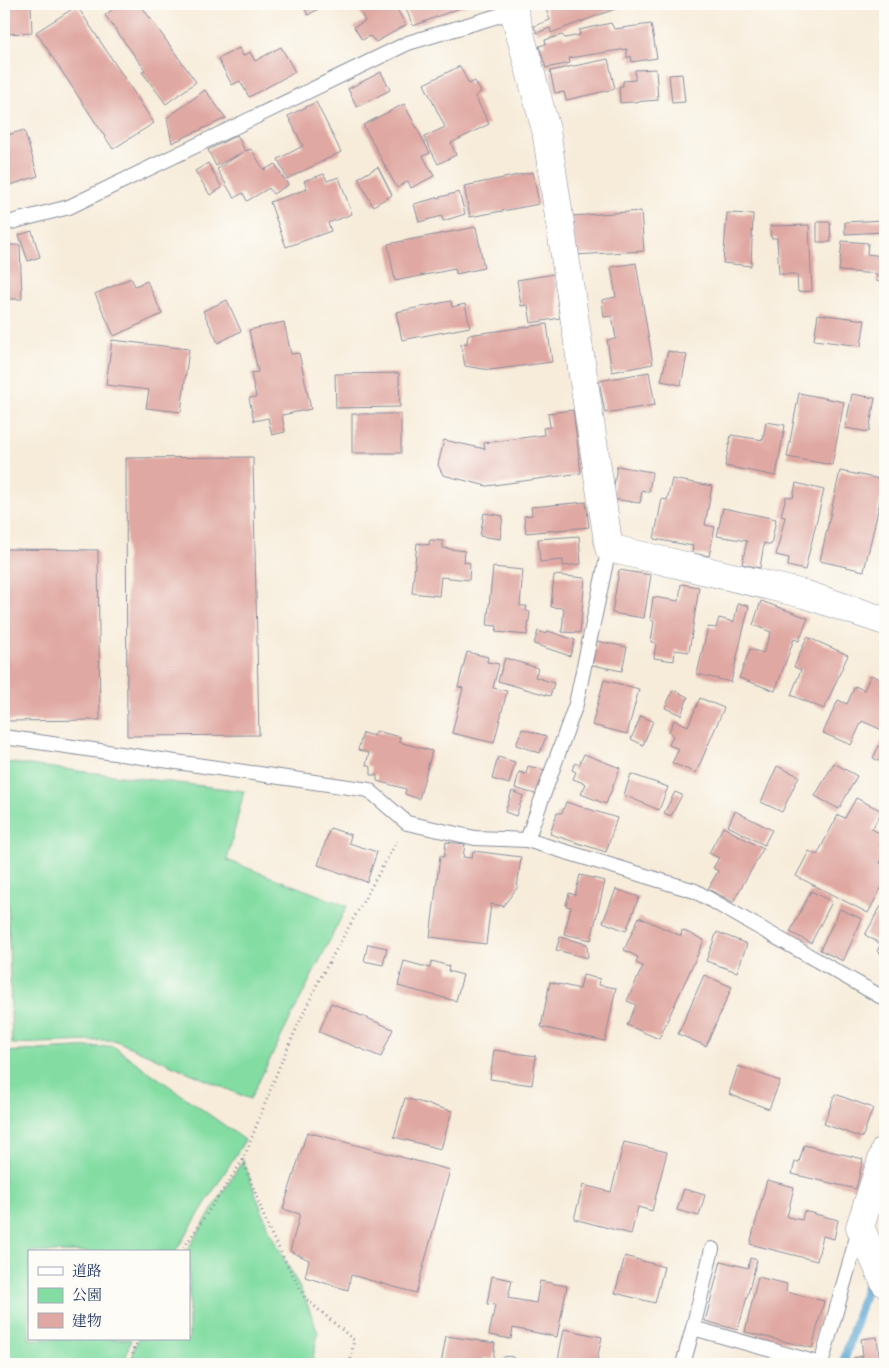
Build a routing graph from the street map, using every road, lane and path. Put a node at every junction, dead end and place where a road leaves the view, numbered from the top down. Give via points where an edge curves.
1 (513, 8) edge
2 (4, 224) edge
3 (609, 548) junction
4 (885, 621) edge
5 (4, 737) edge
6 (408, 823) junction
7 (527, 840) junction
8 (885, 999) edge
9 (885, 1150) edge
10 (244, 1160) junction
11 (860, 1227) junction
12 (182, 1250) edge
13 (712, 1250) dead end
14 (885, 1283) edge
15 (692, 1328) junction
16 (138, 1340) edge
17 (131, 1364) edge
18 (350, 1364) edge
19 (683, 1364) edge

1 - 2 lane via 408,43 69,207
1 - 3 street via 546,130
3 - 4 street via 804,594
3 - 7 lane via 576,704
5 - 6 lane via 370,790
6 - 7 lane via 475,838
6 - 10 path via 318,982 282,1060
7 - 8 lane via 695,891
9 - 11 street
10 - 12 path
10 - 18 path via 269,1230 305,1298 354,1340
11 - 14 street
11 - 15 lane via 820,1364
13 - 15 lane
15 - 19 lane
16 - 17 path

